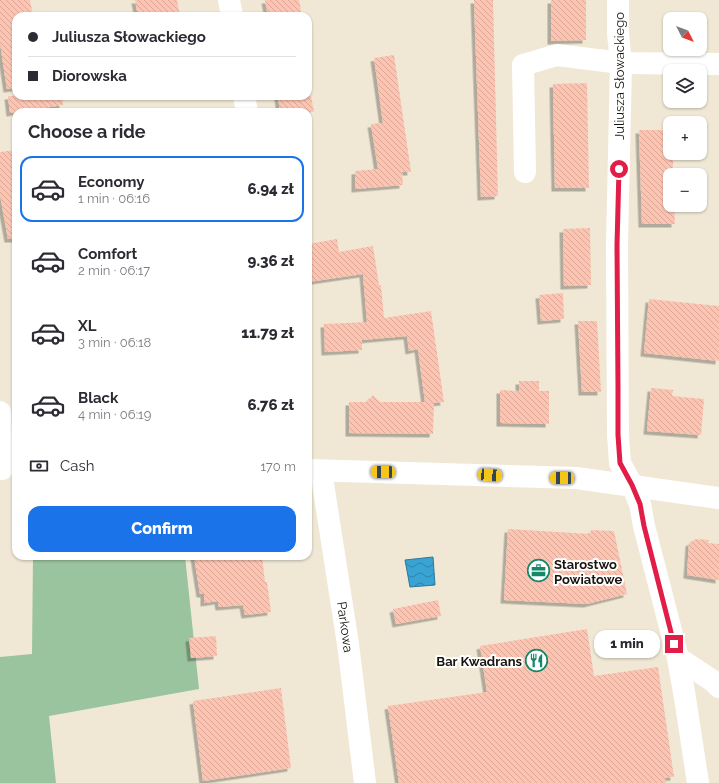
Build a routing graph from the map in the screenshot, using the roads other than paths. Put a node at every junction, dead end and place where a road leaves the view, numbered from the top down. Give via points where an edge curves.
1 (229, 0) edge
2 (618, 0) edge
3 (231, 12) edge
4 (620, 63) junction
5 (719, 64) edge
6 (525, 172) dead end
7 (0, 412) edge
8 (6, 469) edge
9 (314, 470) edge
10 (632, 485) junction
11 (719, 498) edge
12 (678, 658) junction
13 (716, 684) edge
14 (685, 698) junction
15 (365, 783) edge
16 (698, 783) edge

1 - 3 street
2 - 4 street, Juliusza Słowackiego
4 - 5 street
4 - 6 street via 557,54 523,65
4 - 10 street, Juliusza Słowackiego via 617,245 618,435 620,463
7 - 8 street
9 - 10 street via 576,478
9 - 15 street, Parkowa via 348,644
10 - 11 street
10 - 12 street, Juliusza Słowackiego via 640,504
12 - 13 street
12 - 14 street, Juliusza Słowackiego
13 - 14 street via 701,683
14 - 16 street, Juliusza Słowackiego

